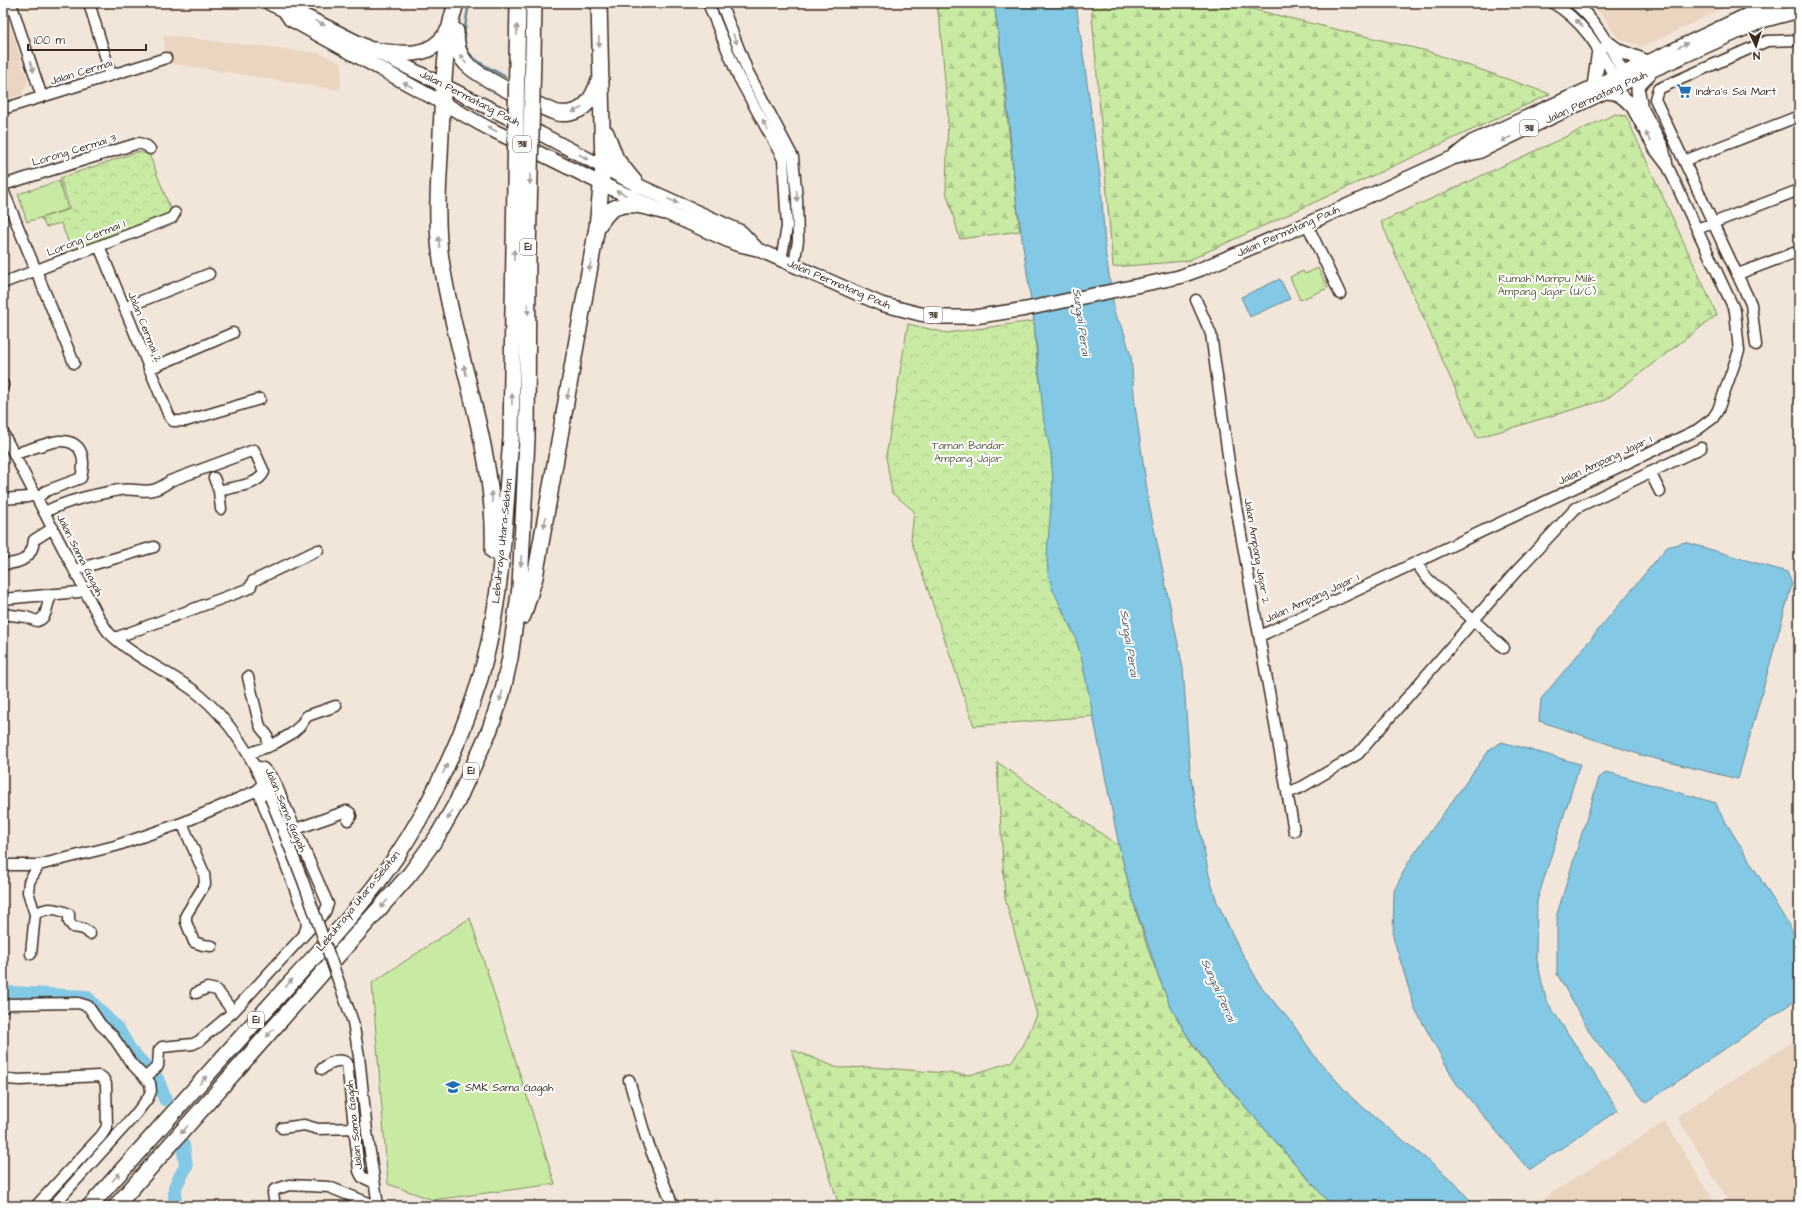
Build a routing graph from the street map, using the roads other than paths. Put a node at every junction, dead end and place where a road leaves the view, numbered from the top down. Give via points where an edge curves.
1 (11, 3) edge
2 (89, 3) edge
3 (269, 3) edge
4 (518, 3) edge
5 (534, 3) edge
6 (599, 3) edge
7 (708, 3) edge
8 (721, 3) edge
9 (1553, 3) edge
10 (1574, 3) edge
11 (1779, 3) edge
12 (455, 5) edge
13 (284, 10) junction
14 (1799, 11) edge
15 (450, 26) junction
16 (1799, 40) edge
17 (1603, 46) junction
18 (374, 50) junction
19 (166, 58) dead end
20 (1650, 66) junction
21 (748, 72) junction
22 (111, 75) junction
23 (738, 76) junction
24 (1621, 79) junction
25 (599, 81) junction
26 (443, 85) junction
27 (1600, 89) junction
28 (42, 97) junction
29 (442, 104) junction
30 (1635, 104) junction
31 (3, 109) edge
32 (1799, 116) edge
33 (601, 119) junction
34 (150, 149) dead end
35 (1684, 161) junction
36 (603, 167) junction
37 (602, 184) junction
38 (3, 185) edge
39 (638, 185) junction
40 (3, 190) edge
41 (1799, 190) edge
42 (666, 212) junction
43 (175, 213) dead end
44 (1713, 223) junction
45 (1307, 224) junction
46 (597, 227) junction
47 (1697, 229) junction
48 (99, 246) junction
49 (757, 249) junction
50 (1799, 251) edge
51 (780, 260) junction
52 (794, 265) junction
53 (36, 270) junction
54 (210, 274) dead end
55 (1738, 274) junction
56 (3, 283) edge
57 (1340, 294) dead end
58 (1196, 300) dead end
59 (124, 308) junction
60 (233, 333) dead end
61 (1756, 345) dead end
62 (74, 363) dead end
63 (149, 369) junction
64 (260, 399) dead end
65 (3, 433) edge
66 (1701, 448) dead end
67 (14, 454) junction
68 (1650, 472) junction
69 (214, 478) dead end
70 (219, 491) junction
71 (1660, 492) dead end
72 (36, 496) junction
73 (3, 499) edge
74 (221, 509) dead end
75 (44, 512) junction
76 (53, 528) junction
77 (154, 547) dead end
78 (318, 550) dead end
79 (1416, 563) junction
80 (3, 564) edge
81 (74, 570) junction
82 (84, 589) junction
83 (54, 594) junction
84 (3, 599) edge
85 (3, 614) edge
86 (1474, 620) junction
87 (1260, 636) junction
88 (115, 638) junction
89 (487, 648) junction
90 (1504, 648) dead end
91 (510, 658) junction
92 (248, 677) dead end
93 (336, 706) dead end
94 (268, 746) junction
95 (248, 754) junction
96 (255, 766) junction
97 (260, 786) junction
98 (1288, 793) junction
99 (348, 820) dead end
100 (182, 823) junction
101 (296, 829) junction
102 (1294, 831) dead end
103 (3, 865) edge
104 (39, 865) junction
105 (35, 914) junction
106 (90, 934) dead end
107 (304, 934) junction
108 (212, 946) dead end
109 (31, 954) dead end
110 (196, 993) dead end
111 (3, 1006) edge
112 (234, 1012) junction
113 (322, 1069) dead end
114 (3, 1076) edge
115 (146, 1076) junction
116 (629, 1080) dead end
117 (282, 1128) dead end
118 (354, 1128) junction
119 (373, 1182) junction
120 (36, 1206) edge
121 (53, 1206) edge
122 (90, 1206) edge
123 (116, 1206) edge
124 (275, 1206) edge
125 (377, 1206) edge
126 (673, 1206) edge

1 -> 28 street
2 - 22 street
3 - 13 main road, Jalan Permatang Pauh / 3111
89 -> 4 highway, Lebuhraya Utara–Selatan / E1, bridge via 500,584 511,438
5 -> 91 highway, Lebuhraya Utara–Selatan / E1, bridge via 528,252 528,438 520,588
6 -> 25 highway
7 - 23 street
8 -> 21 street
17 -> 9 street
10 - 17 street via 1597,28
20 -> 11 main road via 1749,14
12 - 15 highway
25 -> 12 highway via 594,95 584,107 572,113 559,113 474,72 464,62 457,46
13 -> 18 main road, Jalan Permatang Pauh / 3111 via 293,10
29 -> 13 main road, Jalan Permatang Pauh / 3111 via 290,19
14 - 20 main road, Jalan Permatang Pauh / 3111 via 1762,21
15 - 18 highway via 441,41 425,51 403,53
15 - 26 highway
16 - 35 street via 1767,41 1658,89 1655,99
17 - 20 main road
17 - 24 street, Jalan Ampang Jajar 1
17 - 27 main road
18 - 26 main road, Jalan Permatang Pauh / 3111
19 - 22 street, Jalan Cermai
20 - 24 main road, Jalan Permatang Pauh / 3111
20 - 30 main road via 1639,83
21 - 23 street
21 -> 52 street via 793,157 798,241
22 - 28 street, Jalan Cermai
51 -> 23 street via 787,227 783,159
24 - 27 main road, Jalan Permatang Pauh / 3111
24 - 30 street, Jalan Ampang Jajar 1
25 - 33 highway
26 - 29 highway
26 -> 36 main road, Jalan Permatang Pauh / 3111
27 - 30 main road via 1621,94
27 - 45 main road, Jalan Permatang Pauh / 3111 via 1478,152 1452,158
28 - 31 street, Jalan Cermai
37 -> 29 main road, Jalan Permatang Pauh / 3111
89 -> 29 highway via 493,541 491,486 441,260 437,214
30 - 47 street, Jalan Ampang Jajar 1 via 1655,150 1668,167
32 - 35 street
33 - 36 highway
33 - 39 highway via 616,159
34 - 38 street, Lorong Cermai 3 via 139,143
35 - 44 street
36 - 37 highway
36 - 39 main road, Jalan Permatang Pauh / 3111
42 -> 37 main road, Jalan Permatang Pauh / 3111
37 - 46 highway
39 -> 49 main road, Jalan Permatang Pauh / 3111 via 741,232
40 - 53 street
41 - 44 street
42 - 46 highway via 635,204 621,206 611,210
42 - 49 main road, Jalan Permatang Pauh / 3111 via 736,244
43 - 48 street, Lorong Cermai 1 via 172,218
44 - 47 street
44 - 55 street
45 - 52 main road, Jalan Permatang Pauh / 3111 via 1187,275 1026,309 974,317 920,314 881,304
45 - 57 street
46 -> 91 highway via 536,577
47 - 79 street, Jalan Ampang Jajar 1 via 1735,311 1739,352 1713,418 1697,430
48 - 53 street, Lorong Cermai 1
48 - 59 street, Jalan Cermai 2
49 - 51 main road, Jalan Permatang Pauh / 3111
50 - 55 street
51 - 52 main road, Jalan Permatang Pauh / 3111
53 - 56 street, Lorong Cermai 1
53 - 62 street
54 - 59 street
55 - 61 street via 1751,304
58 - 87 street, Jalan Ampang Jajar 2 via 1211,334 1232,484
59 - 63 street, Jalan Cermai 2
60 - 63 street
63 - 64 street, Jalan Cermai 2 via 172,421 186,420
65 - 67 street, Jalan Sama Gagah
66 - 68 street
67 - 72 street, Jalan Sama Gagah
67 - 72 street via 58,441 79,448 82,453 84,459 81,478
68 - 71 street
68 - 86 street via 1576,508
69 - 70 street
70 - 74 street
70 - 75 street via 256,481 262,476 264,472 254,450 170,481 151,492 114,492 63,503
72 - 73 street
72 - 75 street, Jalan Sama Gagah
75 - 76 street, Jalan Sama Gagah
76 - 80 street via 34,540 33,548 23,560 15,564
76 - 81 street, Jalan Sama Gagah
77 - 81 street
78 - 88 street via 253,581 250,588
79 - 86 street via 1427,578
79 - 87 street, Jalan Ampang Jajar 1
81 - 82 street, Jalan Sama Gagah
82 - 83 street via 79,592
82 - 88 street, Jalan Sama Gagah via 104,625
83 - 84 street
83 - 85 street via 49,599 45,616 41,620
86 - 90 street
86 - 98 street via 1358,754
87 - 98 street, Jalan Ampang Jajar 2
88 - 95 street, Jalan Sama Gagah via 135,654 180,681 212,706
122 -> 89 highway, Lebuhraya Utara–Selatan / E1 via 345,921 395,858 414,828 456,746 475,697
91 -> 123 highway, Lebuhraya Utara–Selatan / E1 via 502,694 490,729 457,802 437,837 405,880
92 - 94 street
93 - 94 street via 306,716 291,734
94 - 95 street
95 - 96 street, Jalan Sama Gagah
96 - 97 street, Jalan Sama Gagah
96 - 101 street via 263,768 274,780
97 - 100 street
97 - 107 street via 306,919
97 - 119 street, Jalan Sama Gagah, bridge via 270,797 353,1022
98 - 102 street, Jalan Ampang Jajar 2
99 - 101 street via 351,816 347,811
100 - 104 street via 115,846
100 - 108 street via 204,873 205,884 186,915 186,922 194,942
101 - 107 street via 328,904 325,912
103 - 104 street
104 - 105 street via 29,882 28,892
105 - 106 street via 44,909 60,909 69,914 69,922 73,927 83,928
105 - 109 street
107 - 112 street
110 - 112 street via 207,988 217,990
111 - 115 street via 78,1003 88,1006 101,1025 112,1034 130,1063
112 - 115 street via 193,1044 162,1047 159,1050 158,1066
113 - 118 street via 329,1062 347,1063
114 - 120 street via 20,1080 99,1076 104,1078 106,1084 107,1127
115 - 121 street via 151,1091 136,1115
116 - 126 street via 646,1138
117 - 118 street via 304,1125 318,1129
118 - 119 street via 359,1171 362,1178
119 - 125 street, Jalan Sama Gagah
124 - 125 street via 274,1190 290,1185 329,1187

